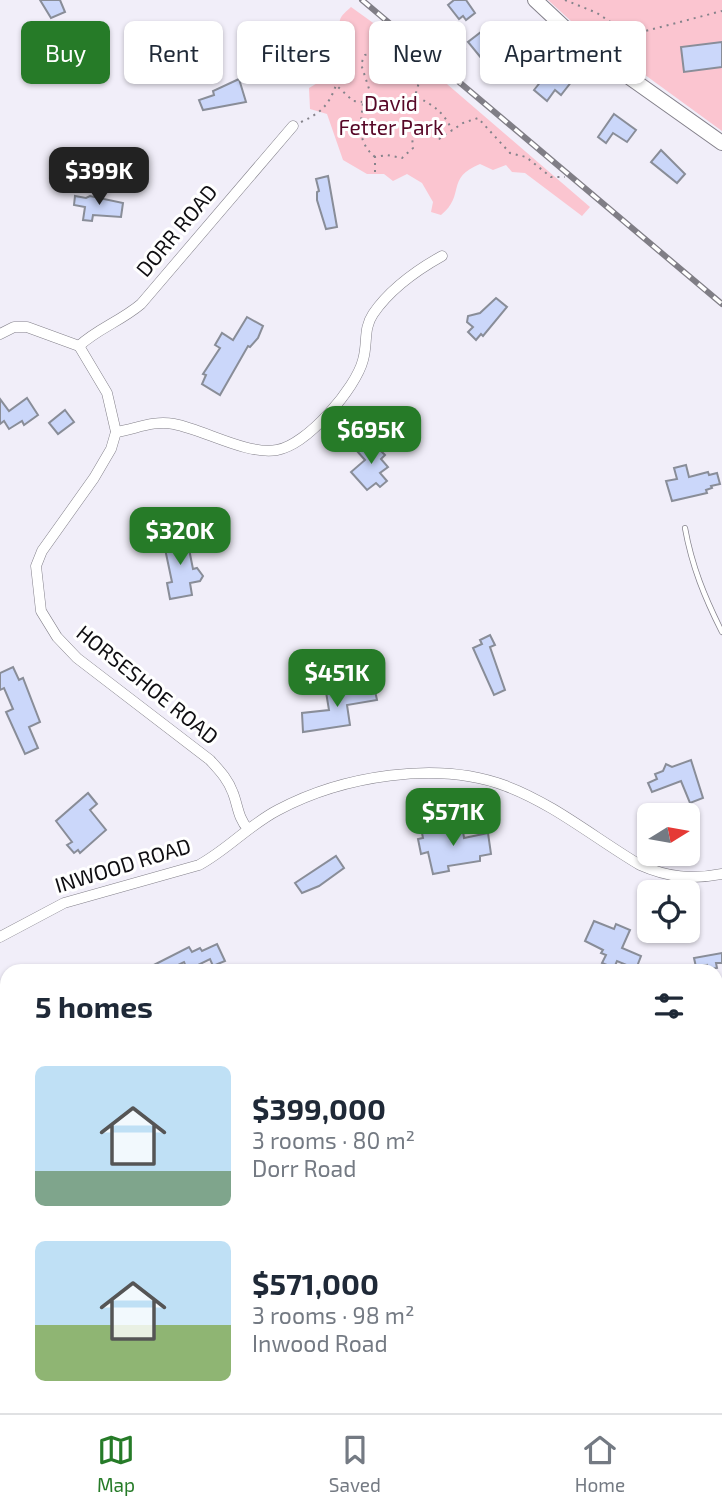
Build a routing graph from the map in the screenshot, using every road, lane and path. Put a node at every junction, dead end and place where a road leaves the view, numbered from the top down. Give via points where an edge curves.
1 (535, 0) edge
2 (565, 0) edge
3 (722, 11) edge
4 (363, 102) junction
5 (293, 125) joint
6 (452, 130) junction
7 (722, 143) edge
8 (375, 157) junction
9 (375, 172) dead end
10 (565, 177) dead end
11 (442, 256) dead end
12 (0, 334) edge
13 (79, 346) junction
14 (116, 432) junction
15 (685, 528) dead end
16 (722, 632) edge
17 (248, 829) junction
18 (722, 874) edge
19 (0, 937) edge

1 - 7 main road via 581,43
2 - 3 path via 597,13 630,35
4 - 5 path via 353,101 336,85 327,106
4 - 6 path via 371,95 361,64 365,55 383,46 394,51 420,79 415,96 438,108
4 - 8 path via 359,133
5 - 13 street, DORR ROAD via 141,304
6 - 8 path via 439,139 426,133 412,136 414,148 402,158
6 - 10 path via 478,118 510,153 526,158 551,177
8 - 9 path
11 - 14 street via 397,288 372,315 366,328 364,359 353,384 289,446 277,450 251,447 174,424 154,423
12 - 13 street via 27,327
13 - 14 street via 107,393
14 - 17 street, HORSESHOE ROAD via 94,478 42,551 36,566 41,611 77,658 217,767
15 - 16 lane via 702,593
17 - 18 street, INWOOD ROAD via 299,800 337,787 376,778 440,774 517,790 657,873 697,878
17 - 19 street, INWOOD ROAD via 199,864 64,903

